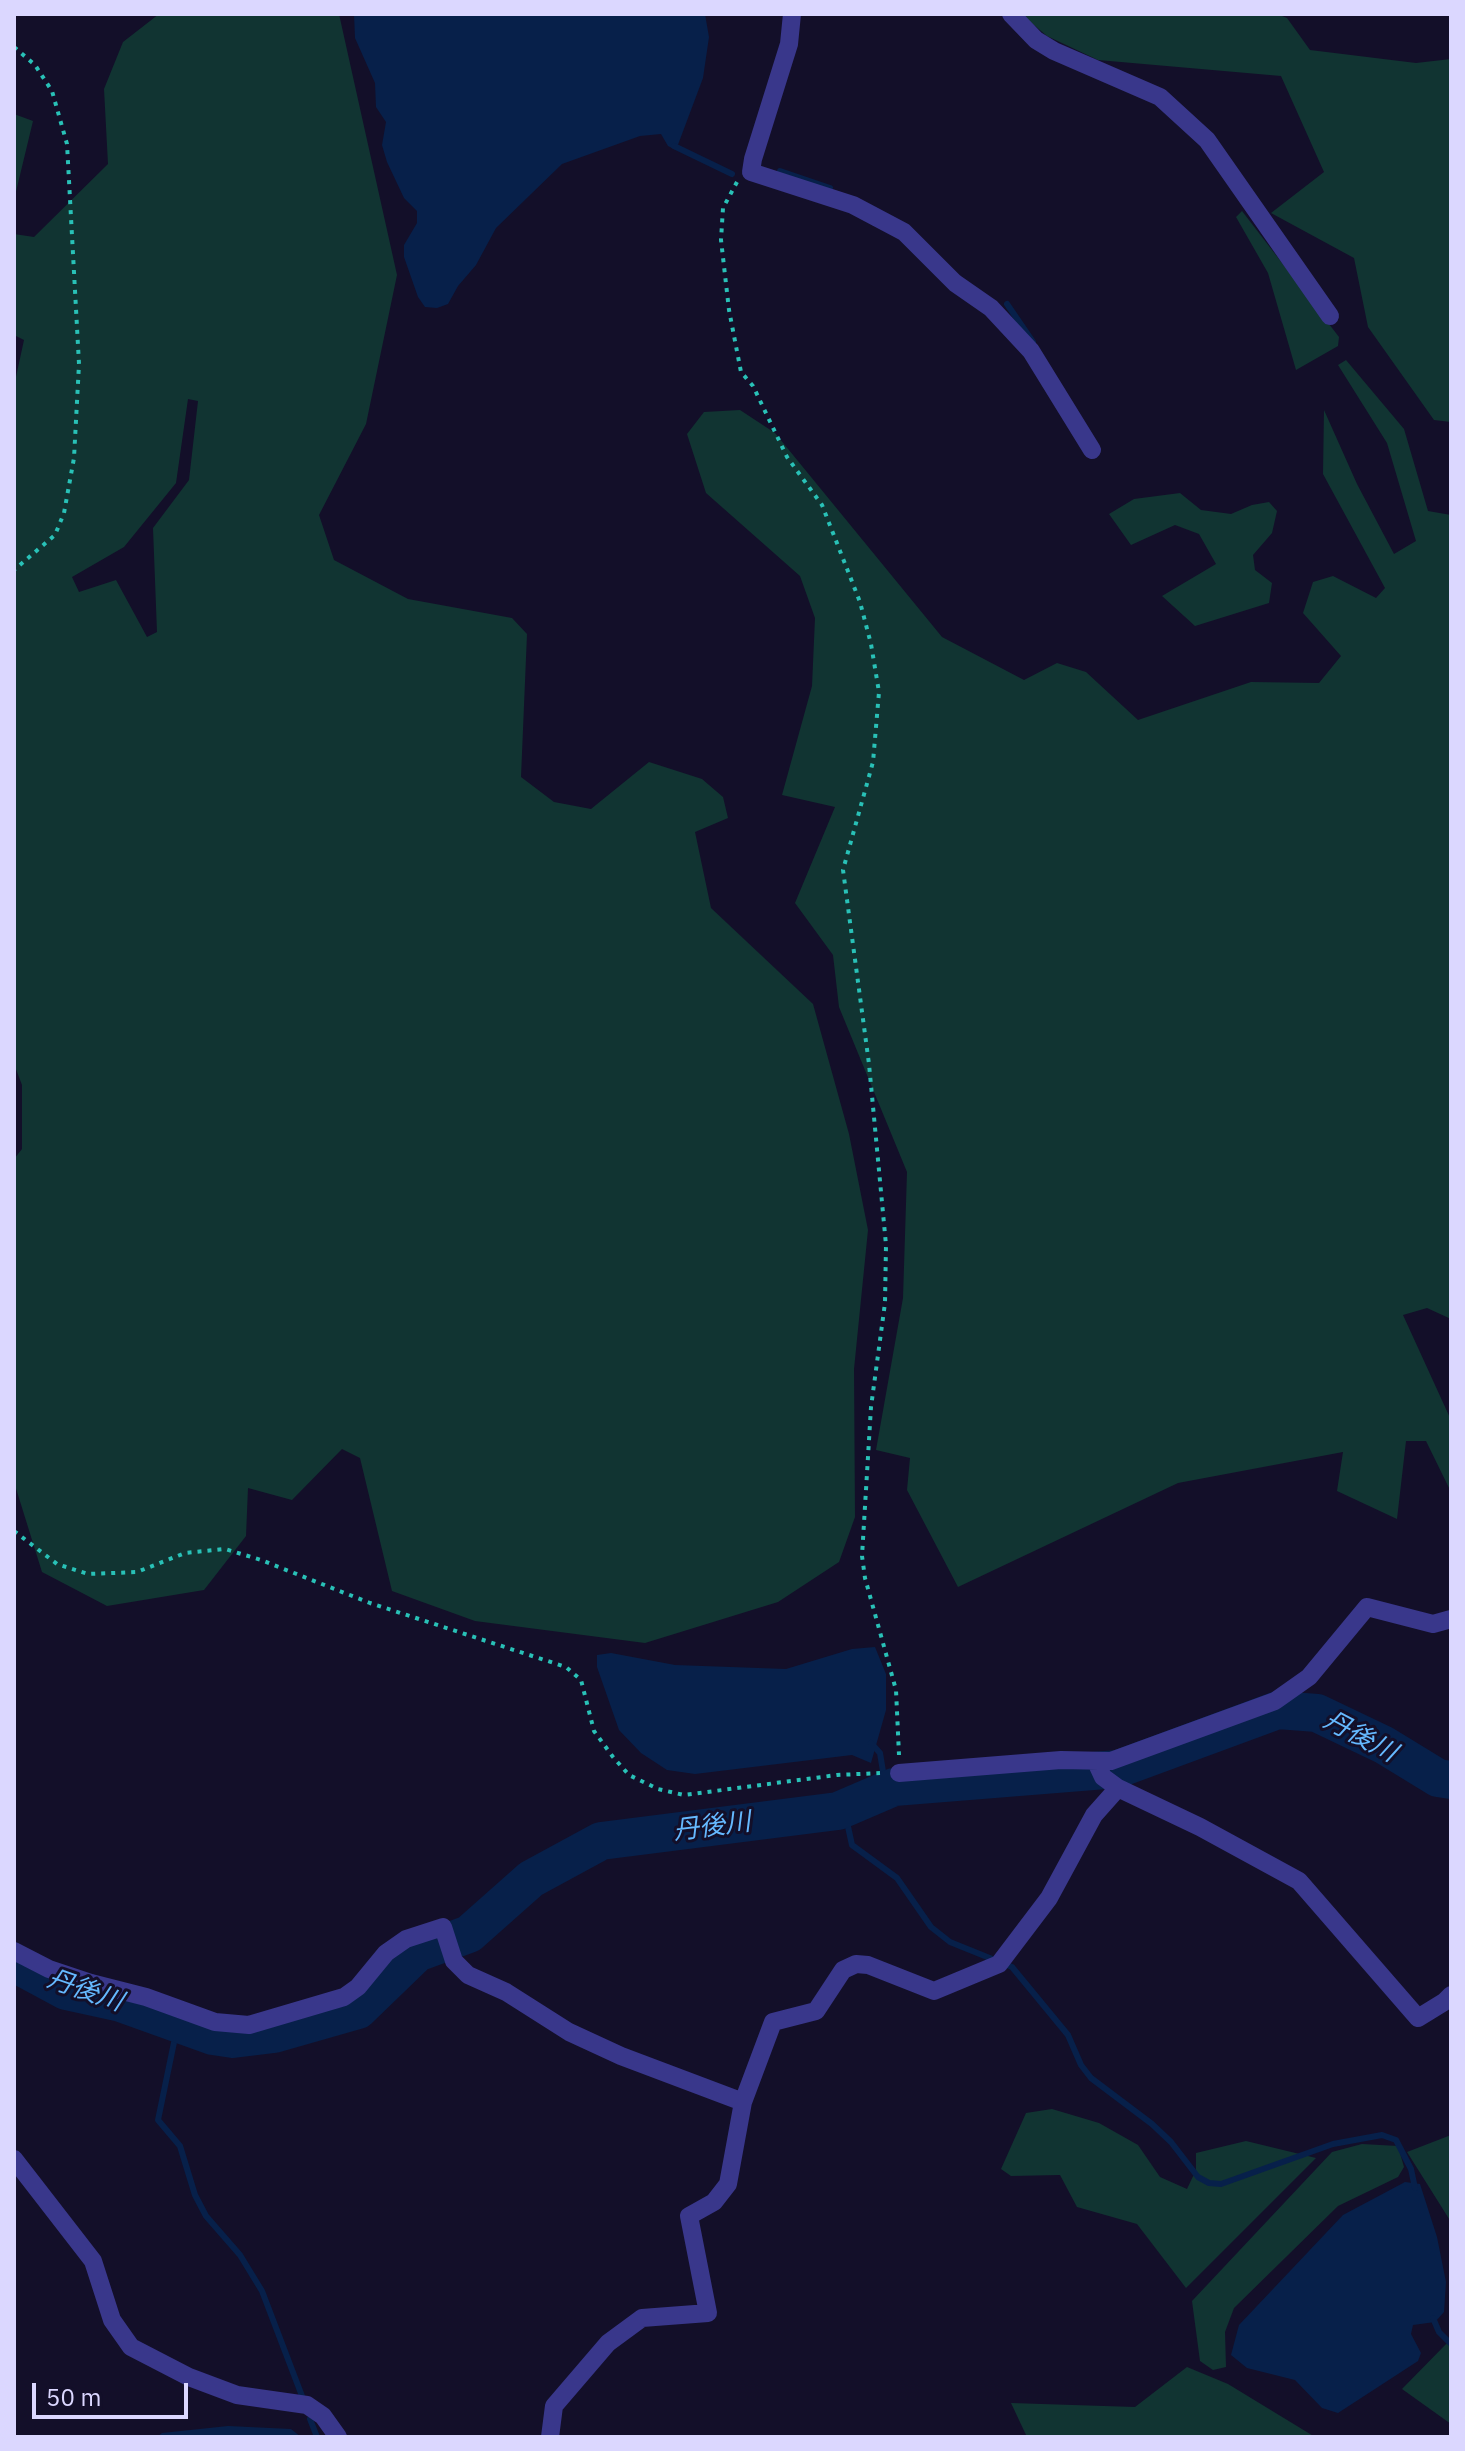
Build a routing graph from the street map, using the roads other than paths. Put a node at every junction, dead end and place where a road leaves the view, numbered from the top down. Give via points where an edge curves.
1 (792, 14) edge
2 (1011, 14) edge
3 (1330, 316) dead end
4 (1092, 450) dead end
5 (1451, 1619) edge
6 (899, 1773) road end
7 (1104, 1774) junction
8 (14, 1951) edge
9 (1451, 1995) edge
10 (743, 2102) junction
11 (14, 2159) edge
12 (338, 2437) edge
13 (550, 2437) edge

1 - 4 street via 789,44 751,172 853,205 904,232 955,283 991,308 1031,351
2 - 3 street via 1054,51 1160,97 1207,140
5 - 7 street via 1433,1624 1367,1607 1309,1677 1275,1701 1111,1761
6 - 7 street via 1061,1760
7 - 9 street via 1299,1881 1418,2018
7 - 10 street via 1094,1815 1049,1898 1002,1961 934,1991 868,1965 843,1970 816,2011 773,2022
8 - 10 street via 91,1983 215,2022 249,2025 344,1997 386,1953 406,1939 443,1927 454,1961 468,1975 569,2032
10 - 13 street via 728,2184 714,2202 689,2216 708,2313 642,2318 608,2343 554,2406
11 - 12 street via 93,2261 112,2320 131,2347 237,2395 307,2405

